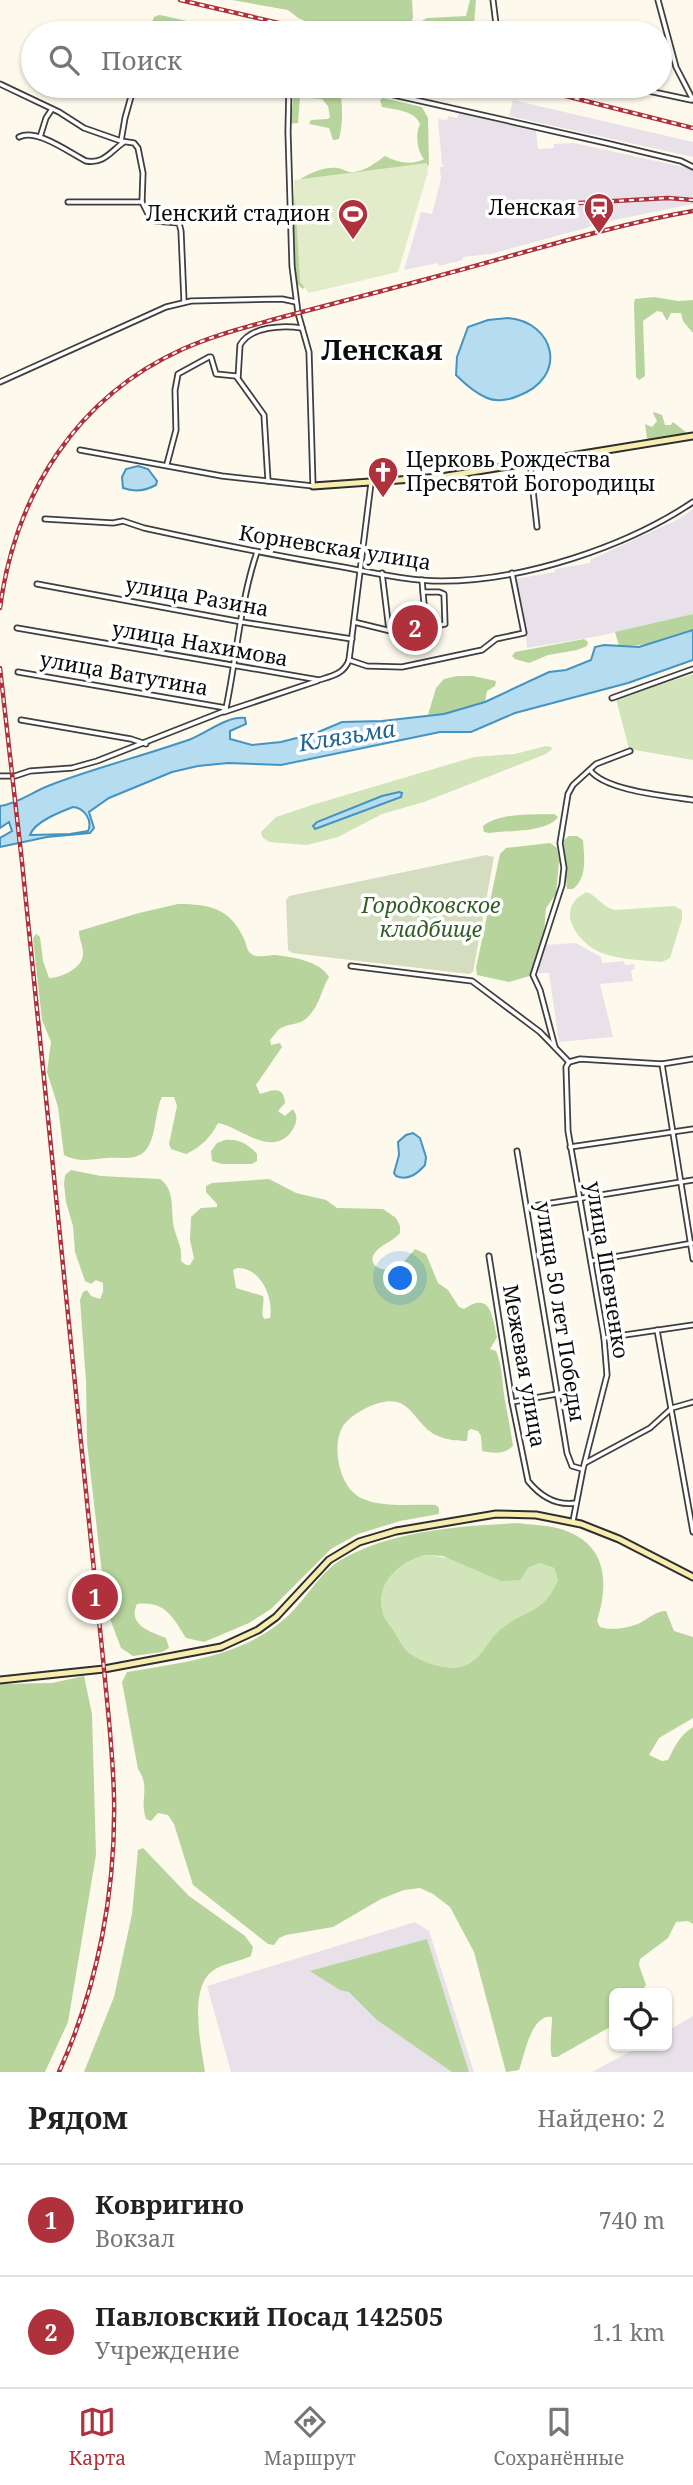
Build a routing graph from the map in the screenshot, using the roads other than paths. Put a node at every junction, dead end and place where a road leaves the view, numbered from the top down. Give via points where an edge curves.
1 (492, 0) edge
2 (658, 0) edge
3 (496, 21) edge
4 (664, 21) edge
5 (672, 52) edge
6 (0, 84) edge
7 (21, 94) edge
8 (672, 96) edge
9 (29, 98) edge
10 (131, 98) edge
11 (289, 98) edge
12 (407, 98) edge
13 (693, 100) edge
14 (52, 109) junction
15 (19, 137) dead end
16 (40, 137) junction
17 (123, 142) junction
18 (693, 167) edge
19 (68, 202) dead end
20 (142, 202) junction
21 (184, 301) junction
22 (296, 302) junction
23 (302, 328) junction
24 (239, 378) junction
25 (0, 382) edge
26 (693, 436) edge
27 (80, 450) dead end
28 (530, 463) junction
29 (167, 464) junction
30 (268, 481) junction
31 (371, 483) junction
32 (313, 486) junction
33 (693, 502) edge
34 (45, 519) dead end
35 (537, 527) dead end
36 (257, 552) junction
37 (360, 570) junction
38 (382, 573) junction
39 (512, 573) junction
40 (422, 579) junction
41 (439, 581) junction
42 (37, 584) dead end
43 (423, 592) junction
44 (439, 592) junction
45 (242, 622) junction
46 (354, 622) junction
47 (17, 628) dead end
48 (426, 628) junction
49 (388, 630) junction
50 (352, 639) junction
51 (349, 660) junction
52 (234, 666) junction
53 (693, 669) edge
54 (18, 672) dead end
55 (319, 680) junction
56 (612, 698) dead end
57 (224, 710) junction
58 (21, 720) dead end
59 (146, 744) junction
60 (630, 751) dead end
61 (590, 770) junction
62 (0, 776) edge
63 (693, 800) edge
64 (351, 966) dead end
65 (555, 1047) junction
66 (693, 1059) edge
67 (569, 1062) junction
68 (662, 1064) junction
69 (693, 1129) edge
70 (672, 1132) junction
71 (570, 1147) junction
72 (517, 1152) dead end
73 (693, 1180) edge
74 (680, 1183) junction
75 (580, 1199) junction
76 (527, 1207) junction
77 (692, 1244) edge
78 (489, 1256) dead end
79 (693, 1259) edge
80 (591, 1261) junction
81 (693, 1325) edge
82 (657, 1330) junction
83 (604, 1338) junction
84 (557, 1395) junction
85 (512, 1402) junction
86 (693, 1402) edge
87 (672, 1408) junction
88 (584, 1463) junction
89 (583, 1469) junction
90 (576, 1503) junction
91 (573, 1522) junction
92 (693, 1532) edge
93 (693, 1577) edge
94 (0, 1680) edge

1 - 3 street
2 - 4 street
5 - 13 street
6 - 7 street
8 - 13 street
9 - 14 street
10 - 17 street
11 - 22 street
12 - 18 street
14 - 16 street
14 - 17 street via 84,128
15 - 16 street
16 - 17 street via 94,162
17 - 20 street via 138,148
19 - 20 street
20 - 21 street via 155,222 179,223
21 - 22 street
21 - 25 street
22 - 23 street
23 - 24 street via 285,326 248,335 240,345
23 - 32 street via 309,352
24 - 29 street via 216,374 211,357 177,374 176,430
24 - 30 street via 264,415
26 - 28 street
27 - 29 street
28 - 31 street
28 - 35 street
29 - 30 street
30 - 32 street
31 - 32 street
31 - 37 street
33 - 39 street, Корневская улица via 597,551
34 - 36 street, Корневская улица via 129,522
36 - 37 street, Корневская улица
36 - 45 street
37 - 38 street, Корневская улица
37 - 46 street
38 - 40 street, Корневская улица
38 - 49 street
39 - 41 street, Корневская улица
39 - 51 street via 524,633 496,639 482,650 402,667 367,667
40 - 41 street, Корневская улица
40 - 43 street
41 - 44 street
42 - 45 street, улица Разина
43 - 44 street
43 - 48 street
44 - 48 street via 444,594 444,624
45 - 50 street, улица Разина
45 - 52 street
46 - 49 street
46 - 50 street
47 - 52 street, улица Нахимова
48 - 49 street via 425,634 418,636
50 - 51 street
51 - 55 street via 345,669
52 - 55 street, улица Нахимова
52 - 57 street
53 - 56 street
54 - 57 street, улица Ватутина
55 - 57 street
57 - 59 street
58 - 59 street
59 - 62 street via 72,768
60 - 61 street
61 - 63 street via 617,786
61 - 65 street via 573,785 565,804 560,843 562,885 533,975
64 - 65 street via 472,981
65 - 67 street
66 - 68 street
67 - 68 street
67 - 71 street, улица Шевченко
68 - 70 street
69 - 70 street
70 - 71 street
70 - 74 street
71 - 75 street, улица Шевченко
72 - 76 street, улица 50 лет Победы
73 - 74 street
74 - 75 street
74 - 77 street
75 - 76 street
75 - 80 street, улица Шевченко
76 - 84 street, улица 50 лет Победы
77 - 79 street
77 - 80 street
78 - 85 street, Межевая улица
80 - 83 street, улица Шевченко
81 - 82 street
82 - 83 street
82 - 87 street
83 - 88 street, улица Шевченко via 607,1374
84 - 85 street
84 - 89 street, улица 50 лет Победы via 568,1459 572,1466
85 - 90 street, Межевая улица via 528,1481 558,1504
86 - 87 street
87 - 88 street via 650,1428
87 - 92 street
88 - 89 street, улица Шевченко
89 - 90 street, улица Шевченко
90 - 91 street, улица Шевченко
91 - 93 street via 619,1539
91 - 94 street via 496,1514 376,1536 329,1560 276,1617 221,1647 104,1669

